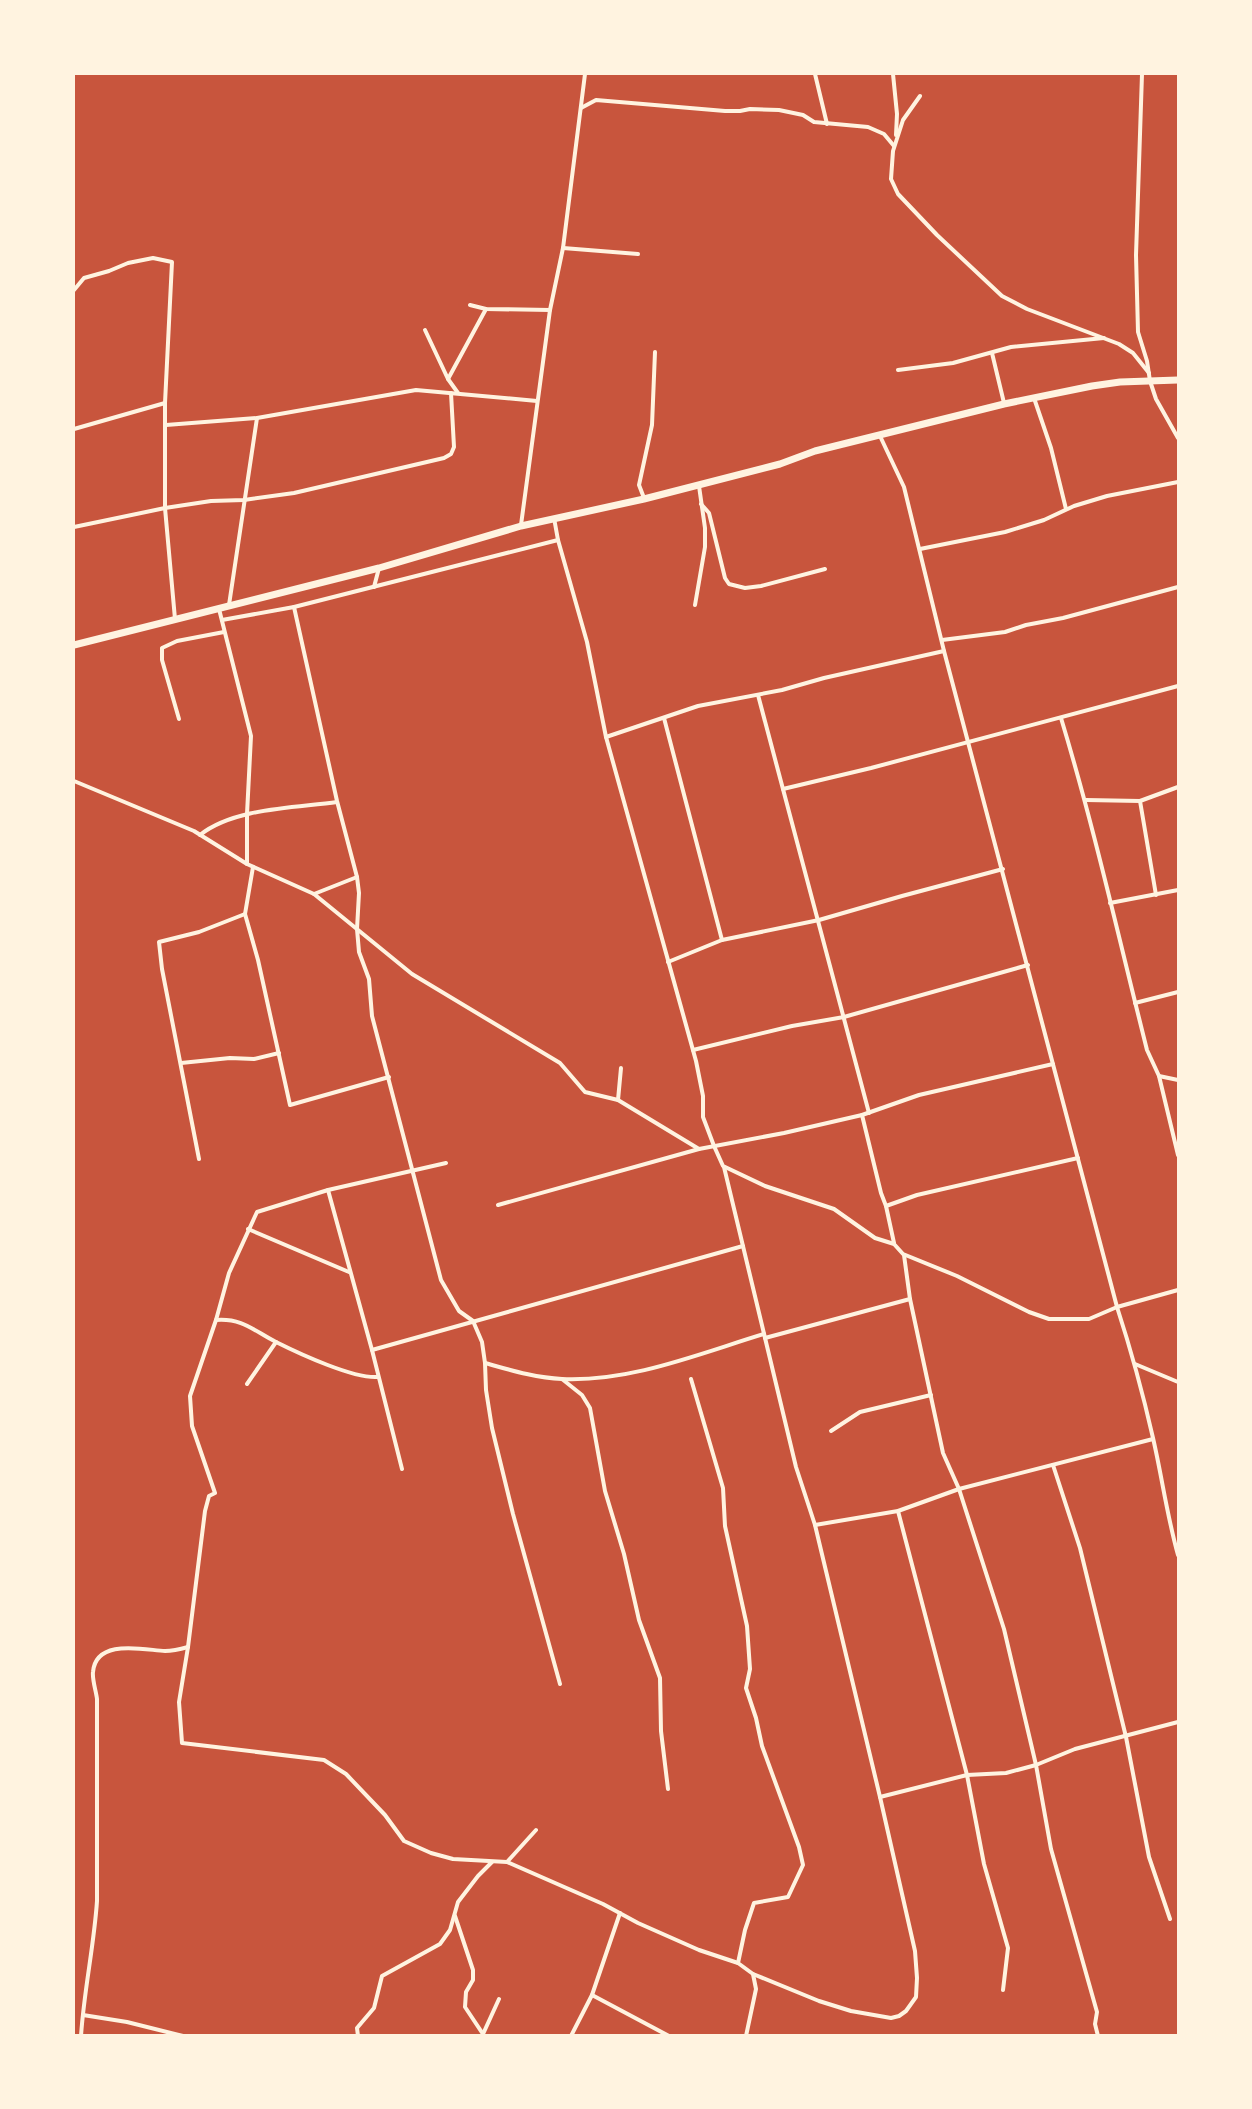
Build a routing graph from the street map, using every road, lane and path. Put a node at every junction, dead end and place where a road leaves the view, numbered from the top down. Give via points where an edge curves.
1 (585, 74) edge
2 (815, 74) edge
3 (893, 74) edge
4 (1142, 74) edge
5 (920, 96) dead end
6 (580, 108) junction
7 (827, 124) junction
8 (894, 146) junction
9 (563, 248) junction
10 (638, 254) dead end
11 (74, 290) edge
12 (470, 305) dead end
13 (486, 309) junction
14 (550, 310) junction
15 (425, 330) dead end
16 (1105, 338) junction
17 (655, 352) dead end
18 (992, 353) junction
19 (898, 370) dead end
20 (1149, 377) junction
21 (448, 379) junction
22 (1179, 380) edge
23 (451, 393) junction
24 (458, 394) junction
25 (1034, 398) junction
26 (537, 401) junction
27 (165, 403) junction
28 (1004, 404) junction
29 (257, 418) junction
30 (166, 425) junction
31 (74, 429) edge
32 (880, 436) junction
33 (1179, 438) edge
34 (1179, 482) edge
35 (699, 485) junction
36 (644, 499) junction
37 (244, 500) junction
38 (701, 504) junction
39 (165, 508) junction
40 (1066, 509) junction
41 (554, 518) junction
42 (521, 526) junction
43 (74, 527) edge
44 (558, 540) junction
45 (920, 549) junction
46 (379, 568) junction
47 (825, 569) dead end
48 (1179, 586) edge
49 (374, 587) junction
50 (229, 605) junction
51 (695, 606) dead end
52 (294, 607) junction
53 (219, 608) junction
54 (175, 619) junction
55 (222, 620) junction
56 (224, 632) junction
57 (942, 640) junction
58 (74, 645) edge
59 (944, 651) junction
60 (1179, 686) edge
61 (758, 695) junction
62 (664, 718) junction
63 (1061, 718) junction
64 (179, 719) dead end
65 (606, 737) junction
66 (969, 742) junction
67 (74, 780) edge
68 (1179, 787) edge
69 (783, 789) junction
70 (1086, 800) junction
71 (337, 801) junction
72 (1140, 801) junction
73 (247, 814) junction
74 (200, 835) junction
75 (247, 864) junction
76 (253, 867) junction
77 (1003, 869) junction
78 (357, 877) junction
79 (1179, 890) edge
80 (314, 894) junction
81 (1156, 895) junction
82 (1110, 903) junction
83 (245, 914) junction
84 (819, 920) junction
85 (357, 929) junction
86 (722, 940) junction
87 (668, 962) junction
88 (1028, 965) junction
89 (1179, 992) edge
90 (1135, 1003) junction
91 (844, 1017) junction
92 (693, 1050) junction
93 (279, 1053) junction
94 (181, 1063) junction
95 (1053, 1064) junction
96 (621, 1068) dead end
97 (1159, 1076) junction
98 (389, 1077) junction
99 (1179, 1080) edge
100 (618, 1100) junction
101 (869, 1113) junction
102 (862, 1115) junction
103 (714, 1146) junction
104 (699, 1149) junction
105 (1179, 1155) edge
106 (1078, 1158) junction
107 (199, 1159) dead end
108 (446, 1163) dead end
109 (723, 1166) junction
110 (413, 1172) junction
111 (328, 1190) junction
112 (498, 1205) dead end
113 (886, 1206) junction
114 (248, 1229) junction
115 (894, 1244) junction
116 (743, 1246) junction
117 (903, 1254) junction
118 (349, 1272) junction
119 (1179, 1290) edge
120 (910, 1299) junction
121 (1118, 1307) junction
122 (216, 1320) junction
123 (473, 1321) junction
124 (764, 1336) junction
125 (276, 1342) junction
126 (372, 1350) junction
127 (485, 1363) junction
128 (1135, 1364) junction
129 (378, 1377) junction
130 (562, 1379) junction
131 (691, 1379) dead end
132 (1179, 1382) edge
133 (247, 1384) dead end
134 (931, 1395) junction
135 (831, 1431) dead end
136 (1153, 1439) junction
137 (1053, 1465) junction
138 (402, 1469) dead end
139 (959, 1489) junction
140 (898, 1511) junction
141 (815, 1525) junction
142 (1179, 1556) edge
143 (188, 1647) junction
144 (560, 1684) dead end
145 (1179, 1722) edge
146 (1126, 1737) junction
147 (1036, 1766) junction
148 (967, 1775) junction
149 (668, 1789) dead end
150 (880, 1797) junction
151 (536, 1830) dead end
152 (493, 1862) junction
153 (507, 1862) junction
154 (620, 1913) junction
155 (455, 1916) junction
156 (1170, 1919) dead end
157 (738, 1963) junction
158 (753, 1974) junction
159 (1003, 1990) dead end
160 (592, 1995) junction
161 (499, 1999) dead end
162 (82, 2015) junction
163 (483, 2035) edge
164 (81, 2036) edge
165 (183, 2036) edge
166 (358, 2036) edge
167 (572, 2036) edge
168 (669, 2036) edge
169 (746, 2036) edge
170 (1098, 2036) edge

1 - 6 street
2 - 7 street
3 - 8 street via 897,114
4 - 20 street via 1137,304 1138,332
5 - 8 street via 903,120
6 - 7 street via 596,100 725,111 779,110
6 - 9 street
7 - 8 street via 873,128 885,134
8 - 16 street via 891,179 898,194 990,286 1028,309
9 - 10 street
9 - 14 street
11 - 27 street via 84,278 128,263 153,258 172,262
12 - 13 street
13 - 14 street
13 - 21 street
14 - 26 street
15 - 21 street
16 - 18 street via 1011,347
16 - 20 street via 1133,353
17 - 36 street via 652,425 639,485
18 - 19 street
18 - 28 street
20 - 22 highway
20 - 25 highway
20 - 33 street via 1156,399
21 - 24 street
23 - 24 street
23 - 29 street via 416,390
23 - 37 street via 454,447 444,458 294,493
24 - 26 street
25 - 28 highway
25 - 40 street
26 - 42 street
27 - 30 street
27 - 31 street
28 - 32 highway
29 - 30 street
29 - 37 street
30 - 39 street
32 - 35 highway
32 - 45 street via 904,487
34 - 40 street via 1107,496
35 - 36 highway
35 - 38 street
36 - 41 highway
37 - 39 street
37 - 50 street
38 - 47 street via 709,513 729,584 761,586
38 - 51 street via 705,547
39 - 43 street
39 - 54 street
40 - 45 street via 1005,532
41 - 42 highway
41 - 44 street
42 - 46 highway
44 - 49 street
44 - 65 street via 587,642
45 - 57 street
46 - 49 street
46 - 50 highway
48 - 57 street via 1005,632
49 - 52 street
50 - 53 highway
52 - 55 street
52 - 71 street
53 - 54 highway
53 - 55 street
54 - 58 highway
55 - 56 street
56 - 64 street via 177,641 162,648
56 - 73 street via 251,736
57 - 59 street
59 - 61 street
59 - 66 street
60 - 63 street
61 - 62 street via 698,706
61 - 69 street
62 - 65 street
62 - 86 street
63 - 66 street
63 - 70 street
65 - 87 street
66 - 69 street
66 - 77 street
67 - 74 street
68 - 72 street
69 - 84 street
70 - 72 street
70 - 82 street
71 - 73 street
71 - 78 street
72 - 81 street
73 - 74 street via 213,825
73 - 75 street
74 - 75 street
75 - 76 street
76 - 80 street
76 - 83 street
77 - 84 street
77 - 88 street
78 - 80 street
78 - 85 street
79 - 81 street
80 - 85 street
81 - 82 street
82 - 90 street
83 - 93 street
83 - 94 street via 159,942
84 - 86 street
84 - 91 street
85 - 98 street via 359,952 371,988 372,1017
85 - 100 street via 412,974 560,1063 585,1092
86 - 87 street
87 - 92 street
88 - 91 street
88 - 95 street
89 - 90 street
90 - 97 street via 1147,1050
91 - 92 street
91 - 101 street
92 - 103 street via 704,1117
93 - 94 street via 254,1059
93 - 98 street via 290,1105
94 - 107 street
95 - 101 street via 919,1095
95 - 106 street
96 - 100 street
97 - 99 street
97 - 105 street
98 - 110 street
100 - 104 street
101 - 102 street
102 - 103 street
102 - 113 street
103 - 104 street
103 - 109 street
104 - 112 street
106 - 113 street via 917,1195
106 - 121 street
108 - 110 street
109 - 115 street via 765,1186 834,1209 875,1238
109 - 116 street
110 - 111 street
110 - 123 street via 441,1280 459,1311
111 - 114 street via 257,1212
111 - 118 street
113 - 115 street
114 - 118 street
114 - 122 street via 229,1273
115 - 117 street
116 - 123 street
116 - 124 street
117 - 120 street
117 - 121 street via 1049,1319 1089,1319
118 - 126 street
119 - 121 street
120 - 124 street
120 - 134 street
121 - 128 street
122 - 125 street via 238,1321
122 - 143 street via 190,1396 192,1426 215,1493 209,1497 205,1511
123 - 126 street
123 - 127 street
124 - 130 street via 633,1374
124 - 141 street via 795,1467
125 - 129 street via 358,1376
125 - 133 street
126 - 129 street
127 - 130 street
127 - 144 street via 492,1428
128 - 132 street
128 - 136 street
129 - 138 street
130 - 149 street via 582,1395 590,1408 605,1491 639,1620 660,1678
131 - 157 street via 723,1488 725,1526 747,1626 750,1670 746,1688 803,1865 788,1897 754,1903
134 - 135 street via 860,1412
134 - 139 street via 943,1453
136 - 137 street
136 - 142 street
137 - 139 street
137 - 146 street via 1080,1548
139 - 140 street
139 - 147 street via 1004,1629
140 - 141 street
140 - 148 street
141 - 150 street
143 - 152 street via 178,1702 182,1743 324,1760 346,1774 404,1841 442,1856
143 - 162 street via 168,1651 117,1648 96,1661 92,1673 97,1699 97,1901
145 - 146 street
146 - 147 street via 1075,1749
146 - 156 street via 1149,1857
147 - 148 street via 1006,1773
147 - 170 street via 1051,1849 1097,2012
148 - 150 street
148 - 159 street via 984,1864 1008,1948
150 - 158 street via 915,1952 916,1997 906,2011 891,2018 851,2011
151 - 153 street
152 - 153 street
152 - 155 street via 458,1902
153 - 154 street
154 - 157 street via 699,1950
154 - 160 street
155 - 163 street via 473,1970 465,2007
155 - 166 street via 441,1944 382,1976 374,2008 357,2028
157 - 158 street
158 - 169 street via 756,1989
160 - 167 street
160 - 168 street
161 - 163 street
162 - 164 street
162 - 165 street

